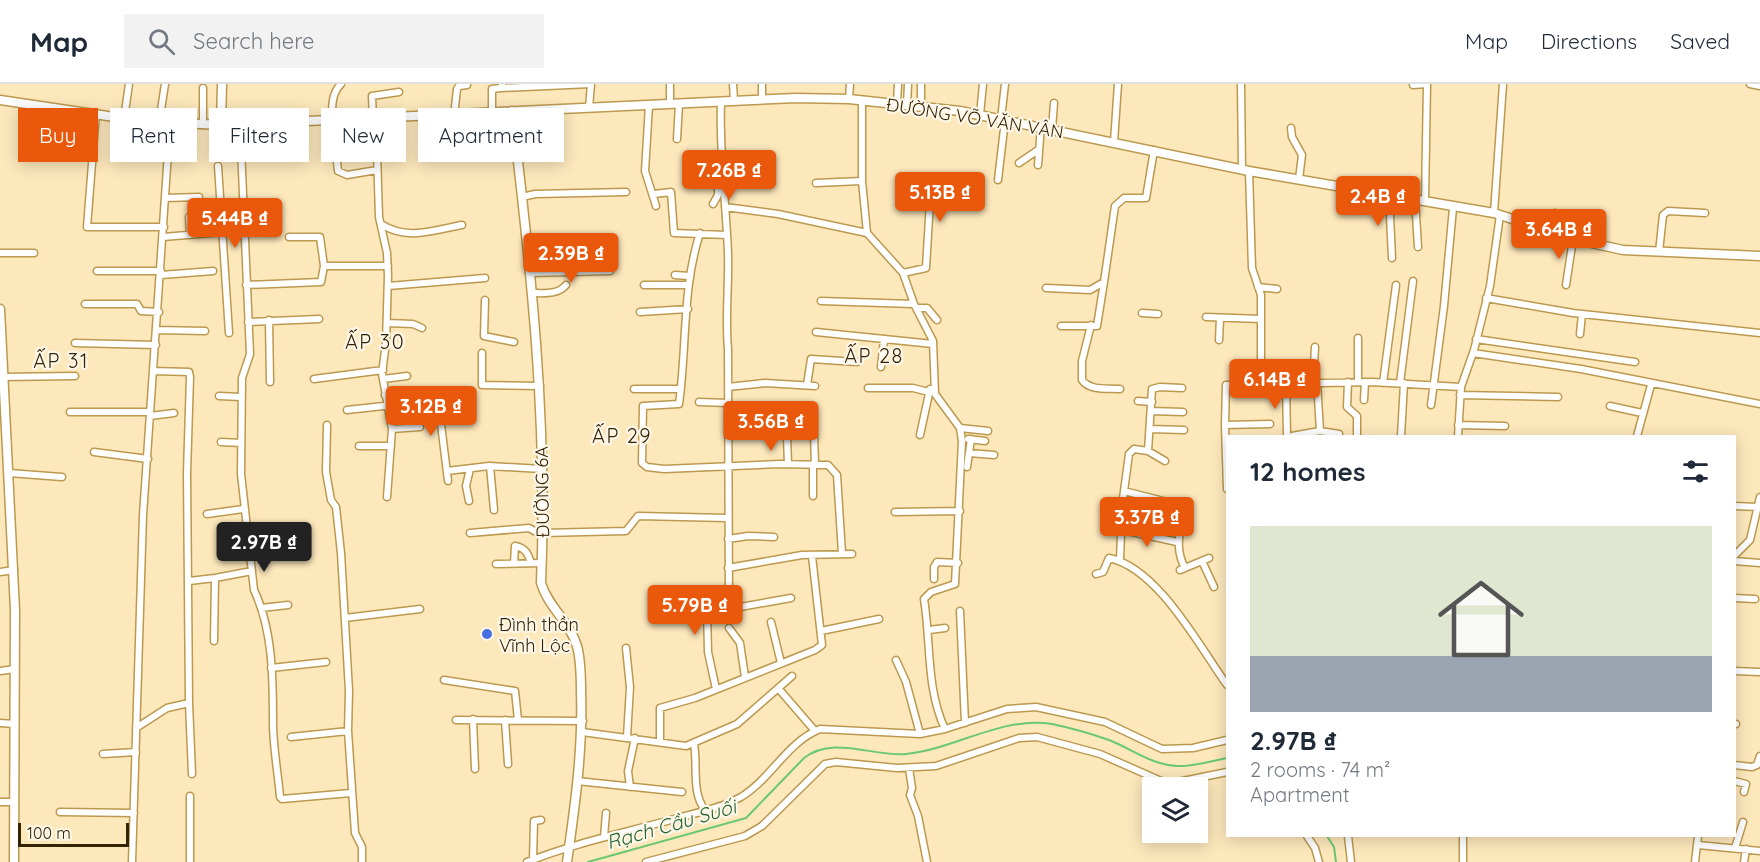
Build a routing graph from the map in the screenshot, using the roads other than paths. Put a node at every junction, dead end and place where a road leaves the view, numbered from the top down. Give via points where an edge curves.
1 (129, 84) edge
2 (165, 84) edge
3 (222, 84) edge
4 (341, 84) edge
5 (591, 84) edge
6 (598, 84) edge
7 (670, 84) edge
8 (733, 84) edge
9 (762, 84) edge
10 (850, 84) edge
11 (898, 84) edge
12 (908, 84) edge
13 (921, 84) edge
14 (983, 84) edge
15 (1005, 84) edge
16 (1118, 84) edge
17 (1241, 84) edge
18 (1503, 84) edge
19 (1750, 84) edge
20 (467, 85) edge
21 (1413, 85) edge
22 (502, 86) edge
23 (1760, 86) edge
24 (203, 88) dead end
25 (399, 92) dead end
26 (849, 99) junction
27 (0, 100) edge
28 (762, 100) junction
29 (721, 101) junction
30 (734, 101) junction
31 (862, 101) junction
32 (1054, 103) dead end
33 (674, 104) junction
34 (902, 104) junction
35 (648, 105) junction
36 (921, 107) junction
37 (51, 108) edge
38 (125, 108) edge
39 (161, 108) edge
40 (221, 108) edge
41 (332, 108) edge
42 (373, 108) edge
43 (457, 108) edge
44 (492, 108) edge
45 (589, 108) junction
46 (564, 109) edge
47 (980, 115) junction
48 (1003, 119) junction
49 (197, 124) edge
50 (202, 124) junction
51 (209, 124) edge
52 (1041, 126) junction
53 (1291, 128) dead end
54 (1052, 129) junction
55 (676, 139) dead end
56 (1114, 142) junction
57 (1038, 150) junction
58 (1154, 150) junction
59 (92, 162) edge
60 (167, 162) edge
61 (241, 162) edge
62 (337, 162) edge
63 (377, 162) edge
64 (518, 162) edge
65 (1019, 163) dead end
66 (1038, 165) dead end
67 (218, 166) dead end
68 (377, 170) junction
69 (1246, 170) junction
70 (964, 179) dead end
71 (1299, 179) junction
72 (998, 180) dead end
73 (862, 181) junction
74 (702, 182) dead end
75 (816, 183) dead end
76 (721, 186) junction
77 (626, 192) dead end
78 (654, 194) junction
79 (1389, 195) junction
80 (199, 197) dead end
81 (522, 197) junction
82 (165, 198) junction
83 (1414, 199) junction
84 (930, 201) junction
85 (1425, 201) junction
86 (954, 203) dead end
87 (713, 204) dead end
88 (656, 206) dead end
89 (725, 207) junction
90 (1454, 208) junction
91 (1555, 213) dead end
92 (1705, 213) dead end
93 (1497, 214) junction
94 (189, 217) dead end
95 (381, 224) junction
96 (462, 225) dead end
97 (164, 227) junction
98 (223, 232) junction
99 (1552, 232) junction
100 (700, 233) junction
101 (867, 233) junction
102 (190, 235) junction
103 (727, 235) junction
104 (163, 237) junction
105 (288, 237) dead end
106 (1573, 239) junction
107 (1418, 247) dead end
108 (1659, 252) junction
109 (0, 253) edge
110 (34, 253) dead end
111 (1760, 256) edge
112 (1392, 258) dead end
113 (324, 266) junction
114 (388, 266) junction
115 (97, 271) dead end
116 (213, 271) dead end
117 (610, 271) dead end
118 (161, 273) junction
119 (530, 273) junction
120 (903, 273) junction
121 (675, 275) dead end
122 (689, 276) junction
123 (485, 278) dead end
124 (1413, 281) dead end
125 (1104, 282) junction
126 (246, 285) junction
127 (566, 285) dead end
128 (644, 285) dead end
129 (688, 285) junction
130 (1396, 285) dead end
131 (1566, 285) dead end
132 (388, 286) junction
133 (1258, 287) junction
134 (1046, 288) dead end
135 (1277, 289) dead end
136 (532, 293) junction
137 (1486, 298) junction
138 (485, 300) dead end
139 (821, 301) dead end
140 (85, 304) dead end
141 (915, 306) junction
142 (0, 309) edge
143 (688, 309) junction
144 (159, 312) junction
145 (640, 312) dead end
146 (1142, 313) dead end
147 (1158, 314) dead end
148 (1582, 314) junction
149 (1206, 318) dead end
150 (1220, 318) junction
151 (319, 319) dead end
152 (1261, 319) junction
153 (269, 320) junction
154 (937, 320) dead end
155 (248, 322) junction
156 (387, 323) junction
157 (1091, 325) junction
158 (1061, 326) dead end
159 (422, 328) dead end
160 (157, 330) junction
161 (205, 331) dead end
162 (816, 332) dead end
163 (229, 333) dead end
164 (1760, 333) edge
165 (1580, 334) dead end
166 (1358, 338) dead end
167 (1476, 339) junction
168 (884, 340) junction
169 (1219, 340) dead end
170 (514, 342) dead end
171 (75, 343) dead end
172 (933, 344) junction
173 (156, 345) junction
174 (1315, 347) dead end
175 (0, 348) edge
176 (482, 353) dead end
177 (1473, 353) junction
178 (857, 362) dead end
179 (1635, 362) dead end
180 (1261, 363) dead end
181 (881, 367) dead end
182 (383, 370) junction
183 (153, 371) junction
184 (75, 376) dead end
185 (407, 376) dead end
186 (1, 377) edge
187 (314, 379) dead end
188 (383, 379) junction
189 (270, 382) dead end
190 (1315, 382) junction
191 (1348, 382) junction
192 (1362, 382) junction
193 (1383, 383) junction
194 (1402, 383) junction
195 (1286, 384) junction
196 (1432, 384) junction
197 (807, 385) junction
198 (934, 385) junction
199 (1651, 385) junction
200 (540, 386) junction
201 (815, 386) dead end
202 (728, 387) junction
203 (1461, 387) junction
204 (868, 388) dead end
205 (1182, 388) dead end
206 (634, 389) dead end
207 (681, 389) junction
208 (1120, 389) dead end
209 (1, 391) edge
210 (928, 392) junction
211 (405, 393) dead end
212 (1460, 394) junction
213 (385, 395) junction
214 (219, 396) dead end
215 (241, 397) junction
216 (1558, 397) dead end
217 (1364, 400) dead end
218 (1137, 401) dead end
219 (699, 402) dead end
220 (1152, 402) junction
221 (728, 403) junction
222 (1760, 404) edge
223 (1431, 405) dead end
224 (387, 406) junction
225 (1610, 406) dead end
226 (347, 410) dead end
227 (786, 410) dead end
228 (1151, 411) junction
229 (70, 412) dead end
230 (1183, 412) dead end
231 (174, 413) dead end
232 (1642, 413) junction
233 (150, 414) junction
234 (1269, 424) dead end
235 (327, 425) dead end
236 (1225, 425) junction
237 (1458, 425) junction
238 (1505, 426) dead end
239 (420, 427) dead end
240 (960, 428) junction
241 (392, 429) junction
242 (1150, 429) junction
243 (1184, 430) dead end
244 (988, 431) dead end
245 (1320, 431) junction
246 (1339, 434) dead end
247 (814, 435) dead end
248 (921, 435) dead end
249 (1287, 435) edge
250 (1298, 435) edge
251 (1357, 435) edge
252 (1401, 435) edge
253 (1458, 435) edge
254 (1637, 435) edge
255 (961, 438) junction
256 (971, 440) junction
257 (221, 441) dead end
258 (985, 441) dead end
259 (241, 443) junction
260 (359, 446) dead end
261 (392, 446) junction
262 (1148, 451) junction
263 (94, 452) dead end
264 (969, 453) junction
265 (994, 455) dead end
266 (4, 456) edge
267 (1226, 457) edge
268 (148, 459) junction
269 (1165, 461) dead end
270 (788, 464) junction
271 (814, 464) junction
272 (727, 465) junction
273 (490, 466) junction
274 (967, 467) dead end
275 (470, 469) junction
276 (542, 469) junction
277 (447, 471) junction
278 (9, 473) junction
279 (62, 477) dead end
280 (448, 481) dead end
281 (1124, 491) junction
282 (813, 496) dead end
283 (387, 497) dead end
284 (1760, 497) edge
285 (469, 501) dead end
286 (1736, 506) edge
287 (243, 509) junction
288 (494, 510) dead end
289 (960, 511) junction
290 (1758, 511) edge
291 (895, 512) dead end
292 (207, 514) dead end
293 (727, 518) junction
294 (1123, 530) junction
295 (470, 532) dead end
296 (543, 535) junction
297 (774, 537) dead end
298 (728, 539) junction
299 (1177, 542) junction
300 (842, 553) junction
301 (852, 554) dead end
302 (1736, 554) edge
303 (812, 556) junction
304 (1209, 558) dead end
305 (1120, 561) junction
306 (1202, 561) junction
307 (1736, 561) edge
308 (531, 563) junction
309 (542, 563) junction
310 (958, 563) junction
311 (1760, 563) edge
312 (496, 564) dead end
313 (514, 564) junction
314 (728, 568) junction
315 (14, 570) junction
316 (252, 571) junction
317 (0, 572) edge
318 (1096, 574) dead end
319 (214, 578) junction
320 (934, 579) dead end
321 (189, 581) junction
322 (1214, 587) dead end
323 (791, 598) dead end
324 (1736, 598) edge
325 (1755, 599) dead end
326 (288, 605) dead end
327 (261, 608) junction
328 (420, 609) dead end
329 (729, 609) junction
330 (960, 611) dead end
331 (345, 618) junction
332 (879, 620) dead end
333 (771, 622) dead end
334 (729, 628) dead end
335 (945, 628) dead end
336 (929, 630) junction
337 (822, 631) junction
338 (214, 640) dead end
339 (626, 648) dead end
340 (896, 660) dead end
341 (326, 662) dead end
342 (781, 663) junction
343 (271, 668) junction
344 (15, 669) junction
345 (0, 670) edge
346 (1736, 671) edge
347 (1760, 672) edge
348 (792, 676) dead end
349 (745, 677) junction
350 (444, 680) dead end
351 (1226, 684) edge
352 (778, 688) junction
353 (716, 689) junction
354 (189, 703) junction
355 (473, 719) junction
356 (456, 720) dead end
357 (505, 720) junction
358 (518, 720) junction
359 (583, 721) junction
360 (0, 723) edge
361 (15, 723) junction
362 (965, 723) junction
363 (136, 728) junction
364 (945, 729) junction
365 (348, 731) junction
366 (815, 731) junction
367 (582, 732) junction
368 (920, 734) junction
369 (291, 737) dead end
370 (627, 737) junction
371 (635, 738) junction
372 (1226, 740) edge
373 (660, 742) junction
374 (694, 744) junction
375 (136, 752) junction
376 (103, 754) dead end
377 (1760, 756) edge
378 (508, 764) dead end
379 (1736, 765) edge
380 (909, 768) junction
381 (475, 769) dead end
382 (1226, 772) edge
383 (192, 774) dead end
384 (577, 781) junction
385 (1736, 782) edge
386 (630, 787) junction
387 (682, 792) dead end
388 (1743, 792) dead end
389 (351, 794) junction
390 (190, 796) dead end
391 (0, 802) edge
392 (14, 802) junction
393 (705, 810) junction
394 (60, 812) dead end
395 (134, 813) junction
396 (606, 813) dead end
397 (541, 820) dead end
398 (1743, 822) dead end
399 (604, 837) junction
400 (1308, 837) edge
401 (1348, 837) edge
402 (1463, 837) edge
403 (1698, 837) edge
404 (1698, 845) junction
405 (569, 848) junction
406 (1735, 848) junction
407 (1746, 849) junction
408 (1760, 852) edge
409 (530, 861) edge
410 (14, 862) edge
411 (132, 862) edge
412 (190, 862) edge
413 (362, 862) edge
414 (567, 862) edge
415 (646, 862) edge
416 (927, 862) edge
417 (1319, 862) edge
418 (1351, 862) edge
419 (1463, 862) edge
420 (1695, 862) edge
421 (1744, 862) edge

1 - 38 street
2 - 39 street
3 - 40 street
4 - 41 street
5 - 6 street
5 - 22 street
5 - 45 street
7 - 33 street
8 - 30 street
9 - 28 street
10 - 26 street
11 - 34 street
12 - 34 street
13 - 36 street
14 - 47 street
15 - 48 street
16 - 56 street
17 - 69 street
18 - 93 street
19 - 23 street
20 - 43 street via 457,89
21 - 85 street via 1427,84
22 - 44 street via 492,89
24 - 50 street
25 - 42 street via 372,96
26 - 28 street, ĐƯỜNG VÕ VĂN VÂN
26 - 31 street, ĐƯỜNG VÕ VĂN VÂN
27 - 37 street, ĐƯỜNG VÕ VĂN VÂN
28 - 30 street, ĐƯỜNG VÕ VĂN VÂN
29 - 30 street, ĐƯỜNG VÕ VĂN VÂN
29 - 33 street, ĐƯỜNG VÕ VĂN VÂN
29 - 76 street
31 - 34 street, ĐƯỜNG VÕ VĂN VÂN
31 - 73 street
32 - 54 street
33 - 35 street, ĐƯỜNG VÕ VĂN VÂN
33 - 55 street
34 - 36 street, ĐƯỜNG VÕ VĂN VÂN
35 - 45 street, ĐƯỜNG VÕ VĂN VÂN
35 - 78 street via 645,171
36 - 47 street, ĐƯỜNG VÕ VĂN VÂN
45 - 46 street, ĐƯỜNG VÕ VĂN VÂN
47 - 48 street, ĐƯỜNG VÕ VĂN VÂN
48 - 52 street, ĐƯỜNG VÕ VĂN VÂN
48 - 72 street
49 - 50 street, ĐƯỜNG VÕ VĂN VÂN
50 - 51 street, ĐƯỜNG VÕ VĂN VÂN
52 - 54 street, ĐƯỜNG VÕ VĂN VÂN
52 - 57 street
53 - 71 street via 1302,155
54 - 56 street, ĐƯỜNG VÕ VĂN VÂN
56 - 58 street, ĐƯỜNG VÕ VĂN VÂN
57 - 65 street
57 - 66 street
58 - 69 street, ĐƯỜNG VÕ VĂN VÂN
58 - 125 street via 1146,198 1124,198 1115,206
59 - 97 street via 87,227
60 - 82 street
61 - 126 street
62 - 68 street via 338,171 346,175
63 - 68 street
64 - 81 street, ĐƯỜNG 6A
67 - 98 street
68 - 95 street
69 - 71 street, ĐƯỜNG VÕ VĂN VÂN
69 - 133 street via 1252,268
70 - 84 street via 935,177
71 - 79 street, ĐƯỜNG VÕ VĂN VÂN
73 - 75 street
73 - 101 street
74 - 76 street
76 - 87 street
76 - 89 street
77 - 81 street
78 - 88 street
78 - 100 street via 672,192 674,233
79 - 83 street, ĐƯỜNG VÕ VĂN VÂN
79 - 112 street
80 - 82 street
81 - 119 street, ĐƯỜNG 6A
82 - 97 street
83 - 85 street, ĐƯỜNG VÕ VĂN VÂN
83 - 107 street
84 - 86 street
84 - 120 street via 926,268
85 - 90 street, ĐƯỜNG VÕ VĂN VÂN
89 - 101 street
89 - 103 street
90 - 93 street, ĐƯỜNG VÕ VĂN VÂN
90 - 196 street
91 - 99 street
92 - 108 street via 1668,211 1663,215
93 - 99 street, ĐƯỜNG VÕ VĂN VÂN
93 - 137 street
94 - 102 street
95 - 96 street via 393,232 407,234
95 - 114 street
97 - 104 street
98 - 102 street
98 - 163 street
99 - 106 street, ĐƯỜNG VÕ VĂN VÂN
100 - 103 street
100 - 122 street
101 - 120 street
102 - 104 street
103 - 202 street
104 - 118 street
105 - 113 street via 320,237
106 - 108 street, ĐƯỜNG VÕ VĂN VÂN via 1623,250
106 - 131 street
108 - 111 street, ĐƯỜNG VÕ VĂN VÂN
109 - 110 street
113 - 114 street
113 - 126 street via 321,282
114 - 132 street
115 - 118 street
116 - 118 street
117 - 119 street
118 - 144 street
119 - 136 street, ĐƯỜNG 6A
120 - 141 street
121 - 122 street
122 - 129 street
123 - 132 street
124 - 194 street
125 - 134 street via 1090,290
125 - 157 street via 1097,326
126 - 155 street
127 - 136 street via 554,292
128 - 129 street
129 - 143 street
130 - 193 street
132 - 156 street
133 - 135 street
133 - 152 street
136 - 200 street, ĐƯỜNG 6A
137 - 148 street
137 - 167 street
138 - 170 street via 484,336
139 - 141 street
140 - 144 street via 138,304 141,311
141 - 154 street via 927,308
141 - 172 street
142 - 175 street
143 - 145 street
143 - 207 street
144 - 160 street
146 - 147 street
148 - 164 street
148 - 165 street
149 - 150 street
150 - 152 street
150 - 169 street
151 - 153 street
152 - 180 street
153 - 155 street
153 - 189 street
155 - 215 street via 250,354
156 - 159 street
156 - 182 street
157 - 158 street
157 - 208 street via 1080,373 1082,380 1086,385
160 - 161 street
160 - 173 street
162 - 168 street
166 - 192 street
167 - 177 street
167 - 179 street
168 - 172 street
168 - 181 street
171 - 173 street
172 - 198 street
173 - 183 street
174 - 190 street
175 - 186 street
176 - 200 street via 482,385
177 - 199 street via 1581,369
177 - 203 street
178 - 197 street via 811,359
182 - 187 street
182 - 188 street
183 - 233 street
183 - 321 street via 189,372 190,376
184 - 186 street
185 - 188 street
186 - 209 street
188 - 213 street
190 - 191 street
190 - 195 street
190 - 245 street
191 - 192 street
191 - 251 street via 1347,407 1357,416
192 - 193 street
192 - 217 street
193 - 194 street
194 - 196 street
194 - 252 street
195 - 236 street via 1226,385
195 - 249 street
196 - 203 street
196 - 223 street
197 - 201 street
197 - 202 street via 765,383
198 - 210 street
198 - 240 street via 935,394
199 - 222 street
199 - 232 street
200 - 276 street, ĐƯỜNG 6A
202 - 221 street
203 - 212 street
204 - 210 street
205 - 220 street via 1152,389
206 - 207 street
207 - 272 street via 679,404 643,406 642,463 664,469
209 - 266 street
210 - 248 street
211 - 213 street
212 - 216 street
212 - 237 street
213 - 224 street
214 - 215 street
215 - 259 street
218 - 220 street
219 - 221 street
220 - 228 street
221 - 272 street
224 - 226 street
224 - 241 street
224 - 277 street via 438,400
225 - 232 street
227 - 270 street
228 - 230 street
228 - 242 street
229 - 233 street
231 - 233 street
232 - 254 street
233 - 268 street
234 - 236 street
235 - 331 street via 326,472 337,514
236 - 267 street
237 - 238 street
237 - 253 street
239 - 241 street
240 - 244 street
240 - 255 street
241 - 261 street
242 - 243 street
242 - 262 street
245 - 246 street
245 - 250 street
247 - 271 street
255 - 256 street
255 - 289 street
256 - 258 street
256 - 264 street
257 - 259 street
259 - 287 street
260 - 261 street
261 - 283 street
262 - 269 street
262 - 281 street via 1134,449 1129,454
263 - 268 street
264 - 265 street
264 - 274 street
266 - 278 street
268 - 363 street
270 - 271 street
270 - 272 street
271 - 282 street
271 - 300 street via 828,465 837,475
272 - 293 street
273 - 275 street
273 - 276 street
273 - 288 street
275 - 277 street
275 - 285 street via 466,486
276 - 296 street, ĐƯỜNG 6A
277 - 280 street
278 - 279 street
278 - 315 street
281 - 294 street
281 - 299 street via 1182,504
284 - 290 street
286 - 290 street
287 - 292 street
287 - 316 street
289 - 291 street
289 - 310 street
290 - 302 street via 1750,540
293 - 296 street via 638,516 626,531
293 - 298 street
294 - 299 street
294 - 305 street
295 - 296 street via 529,528
296 - 309 street, ĐƯỜNG 6A
297 - 298 street
298 - 314 street
299 - 306 street via 1182,569
300 - 301 street
300 - 303 street
303 - 314 street
303 - 337 street
304 - 306 street
305 - 318 street via 1108,558 1103,572
305 - 351 street via 1143,574 1166,600
306 - 322 street
307 - 311 street
308 - 309 street
308 - 313 street
308 - 313 street via 528,553 515,546
309 - 359 street, ĐƯỜNG 6A via 546,600 568,627 577,647
310 - 320 street via 937,562
310 - 336 street via 955,584 925,596
312 - 313 street
314 - 329 street
315 - 317 street
315 - 344 street
316 - 319 street
316 - 327 street
319 - 321 street
319 - 338 street
321 - 354 street
323 - 329 street
324 - 325 street
326 - 327 street
327 - 343 street
328 - 331 street
329 - 353 street via 707,610 708,652
330 - 362 street
331 - 365 street
332 - 337 street
333 - 342 street
334 - 349 street via 740,643
335 - 336 street
336 - 364 street via 932,686
337 - 342 street via 822,645
339 - 370 street via 630,687
340 - 368 street
341 - 343 street
342 - 349 street
343 - 389 street via 280,798
344 - 345 street
344 - 361 street
346 - 347 street
348 - 352 street
349 - 353 street
350 - 358 street via 514,691
352 - 366 street
352 - 374 street via 737,724
353 - 373 street via 660,708
354 - 363 street via 167,708
354 - 383 street
355 - 356 street
355 - 357 street
355 - 381 street
357 - 358 street
357 - 378 street
358 - 359 street
359 - 367 street, ĐƯỜNG 6A
360 - 361 street
361 - 392 street
362 - 364 street
362 - 372 street via 1007,709 1036,707 1105,722 1162,749 1193,748
363 - 375 street
364 - 368 street
365 - 369 street
365 - 389 street
366 - 368 street
366 - 393 street via 741,797
367 - 370 street
367 - 384 street, ĐƯỜNG 6A
370 - 371 street
371 - 373 street
371 - 386 street via 628,771
373 - 374 street via 686,747
374 - 393 street via 697,787
375 - 376 street
375 - 395 street
377 - 379 street via 1752,767
380 - 382 street via 936,766 1019,738 1037,736 1100,754 1168,784
380 - 415 street via 825,764 762,826 745,836
380 - 416 street via 910,795
384 - 386 street
384 - 405 street, ĐƯỜNG 6A
385 - 388 street via 1746,784
386 - 387 street
389 - 413 street
390 - 412 street
391 - 392 street
392 - 410 street
393 - 399 street
394 - 395 street
395 - 411 street
396 - 399 street
397 - 409 street via 534,821
398 - 406 street
399 - 405 street
400 - 417 street
401 - 418 street
402 - 419 street
403 - 404 street
404 - 406 street
404 - 420 street
405 - 409 street
405 - 414 street, ĐƯỜNG 6A
406 - 407 street
407 - 408 street
407 - 421 street

